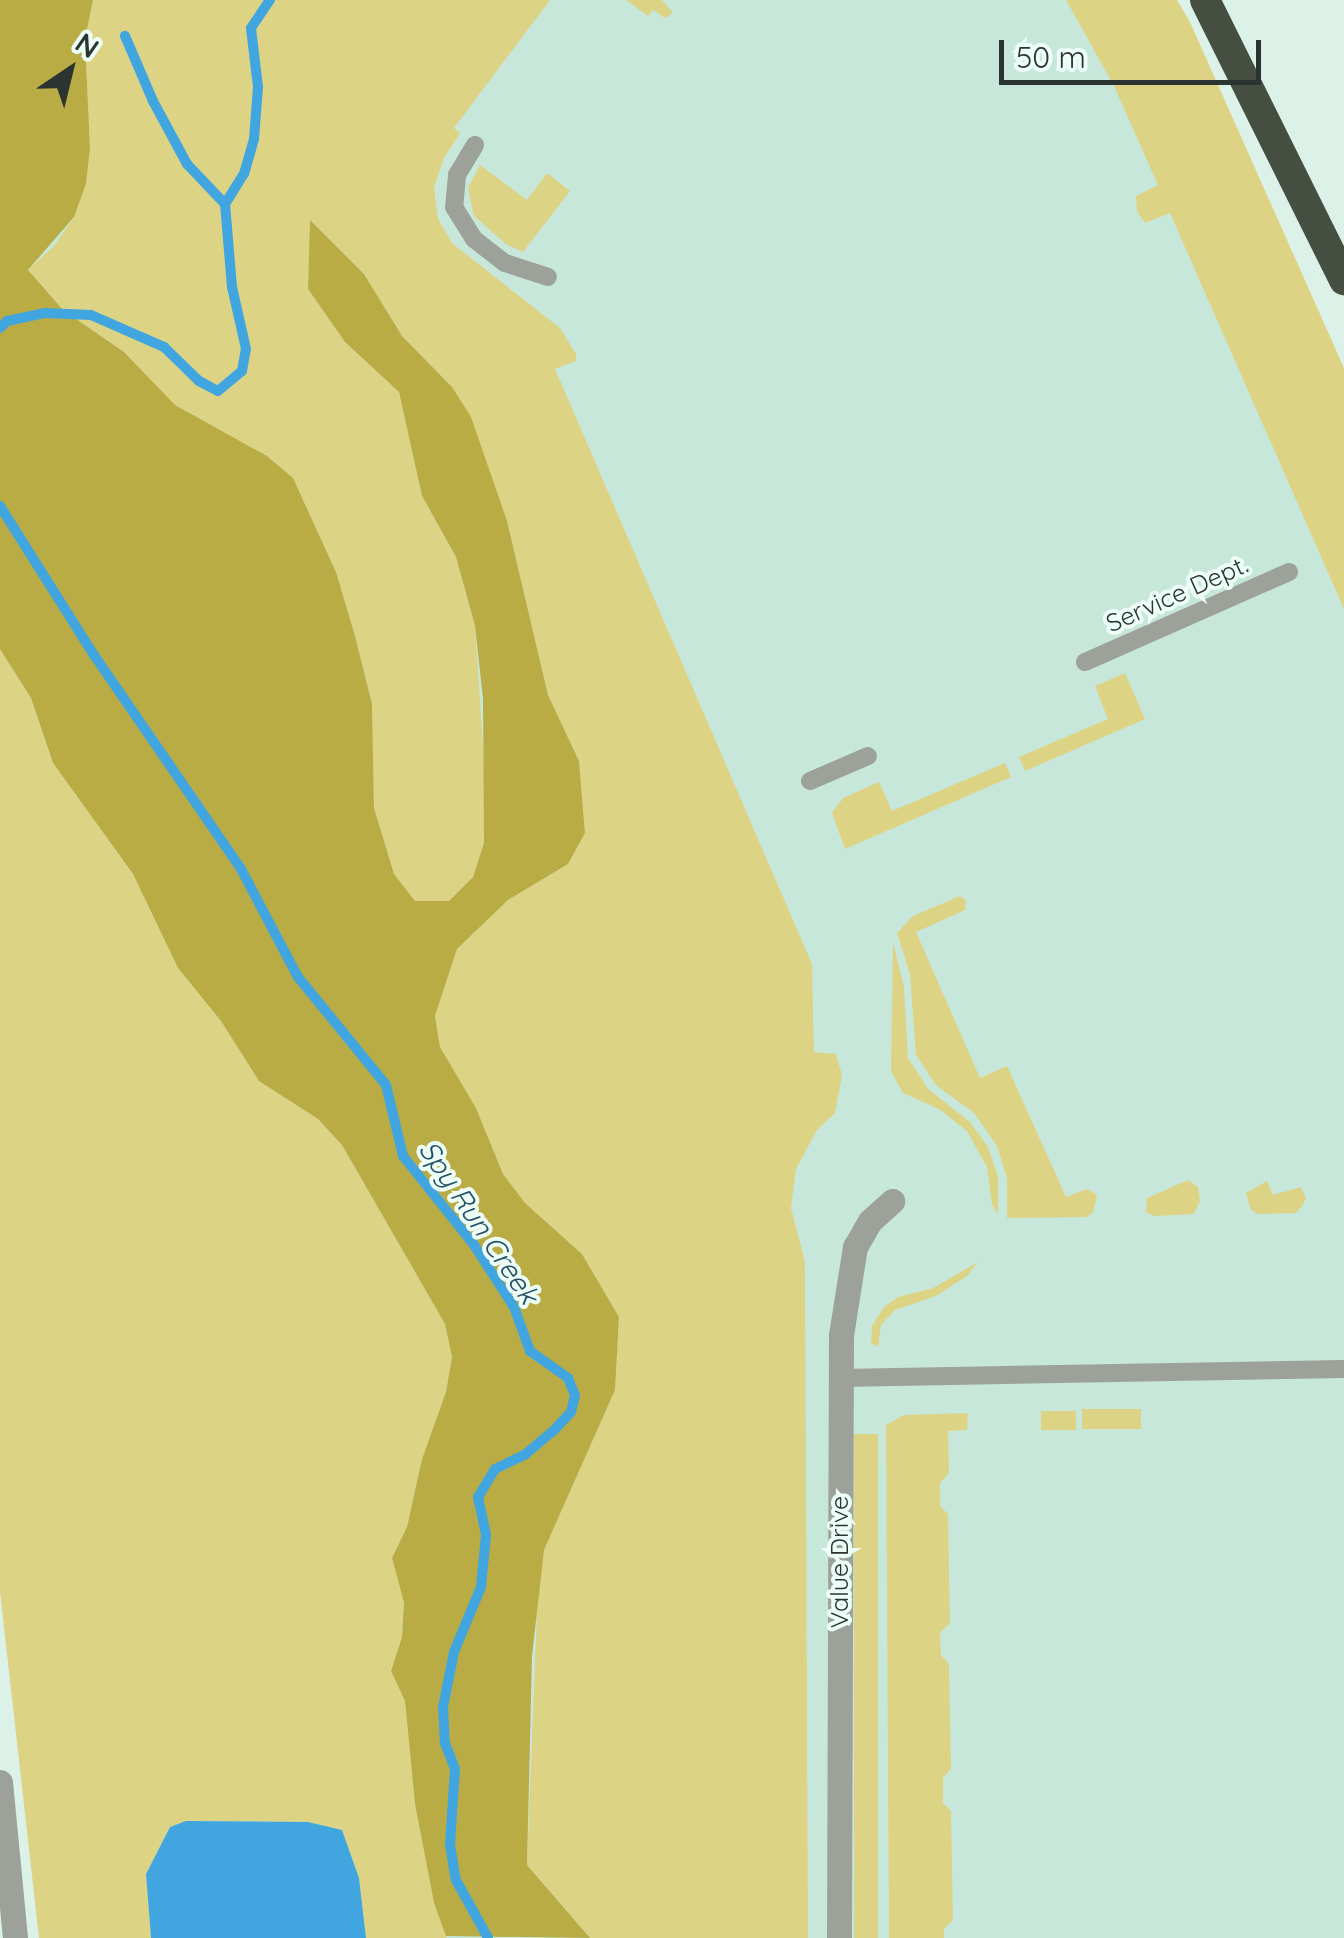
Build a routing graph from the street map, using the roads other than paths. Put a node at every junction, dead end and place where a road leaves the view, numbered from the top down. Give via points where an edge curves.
1 (1205, 0) edge
2 (476, 145) dead end
3 (548, 277) dead end
4 (1344, 280) edge
5 (1289, 572) dead end
6 (1084, 662) dead end
7 (868, 756) dead end
8 (810, 781) dead end
9 (892, 1201) dead end
10 (1344, 1370) edge
11 (841, 1378) junction
12 (0, 1782) edge
13 (15, 1938) edge
14 (839, 1938) edge

1 - 4 highway
2 - 3 lane via 457,175 454,207 474,239 505,263
5 - 6 lane, Service Dept.
7 - 8 lane
9 - 11 street, Value Drive via 856,1247
10 - 11 lane
11 - 14 street, Value Drive
12 - 13 street

